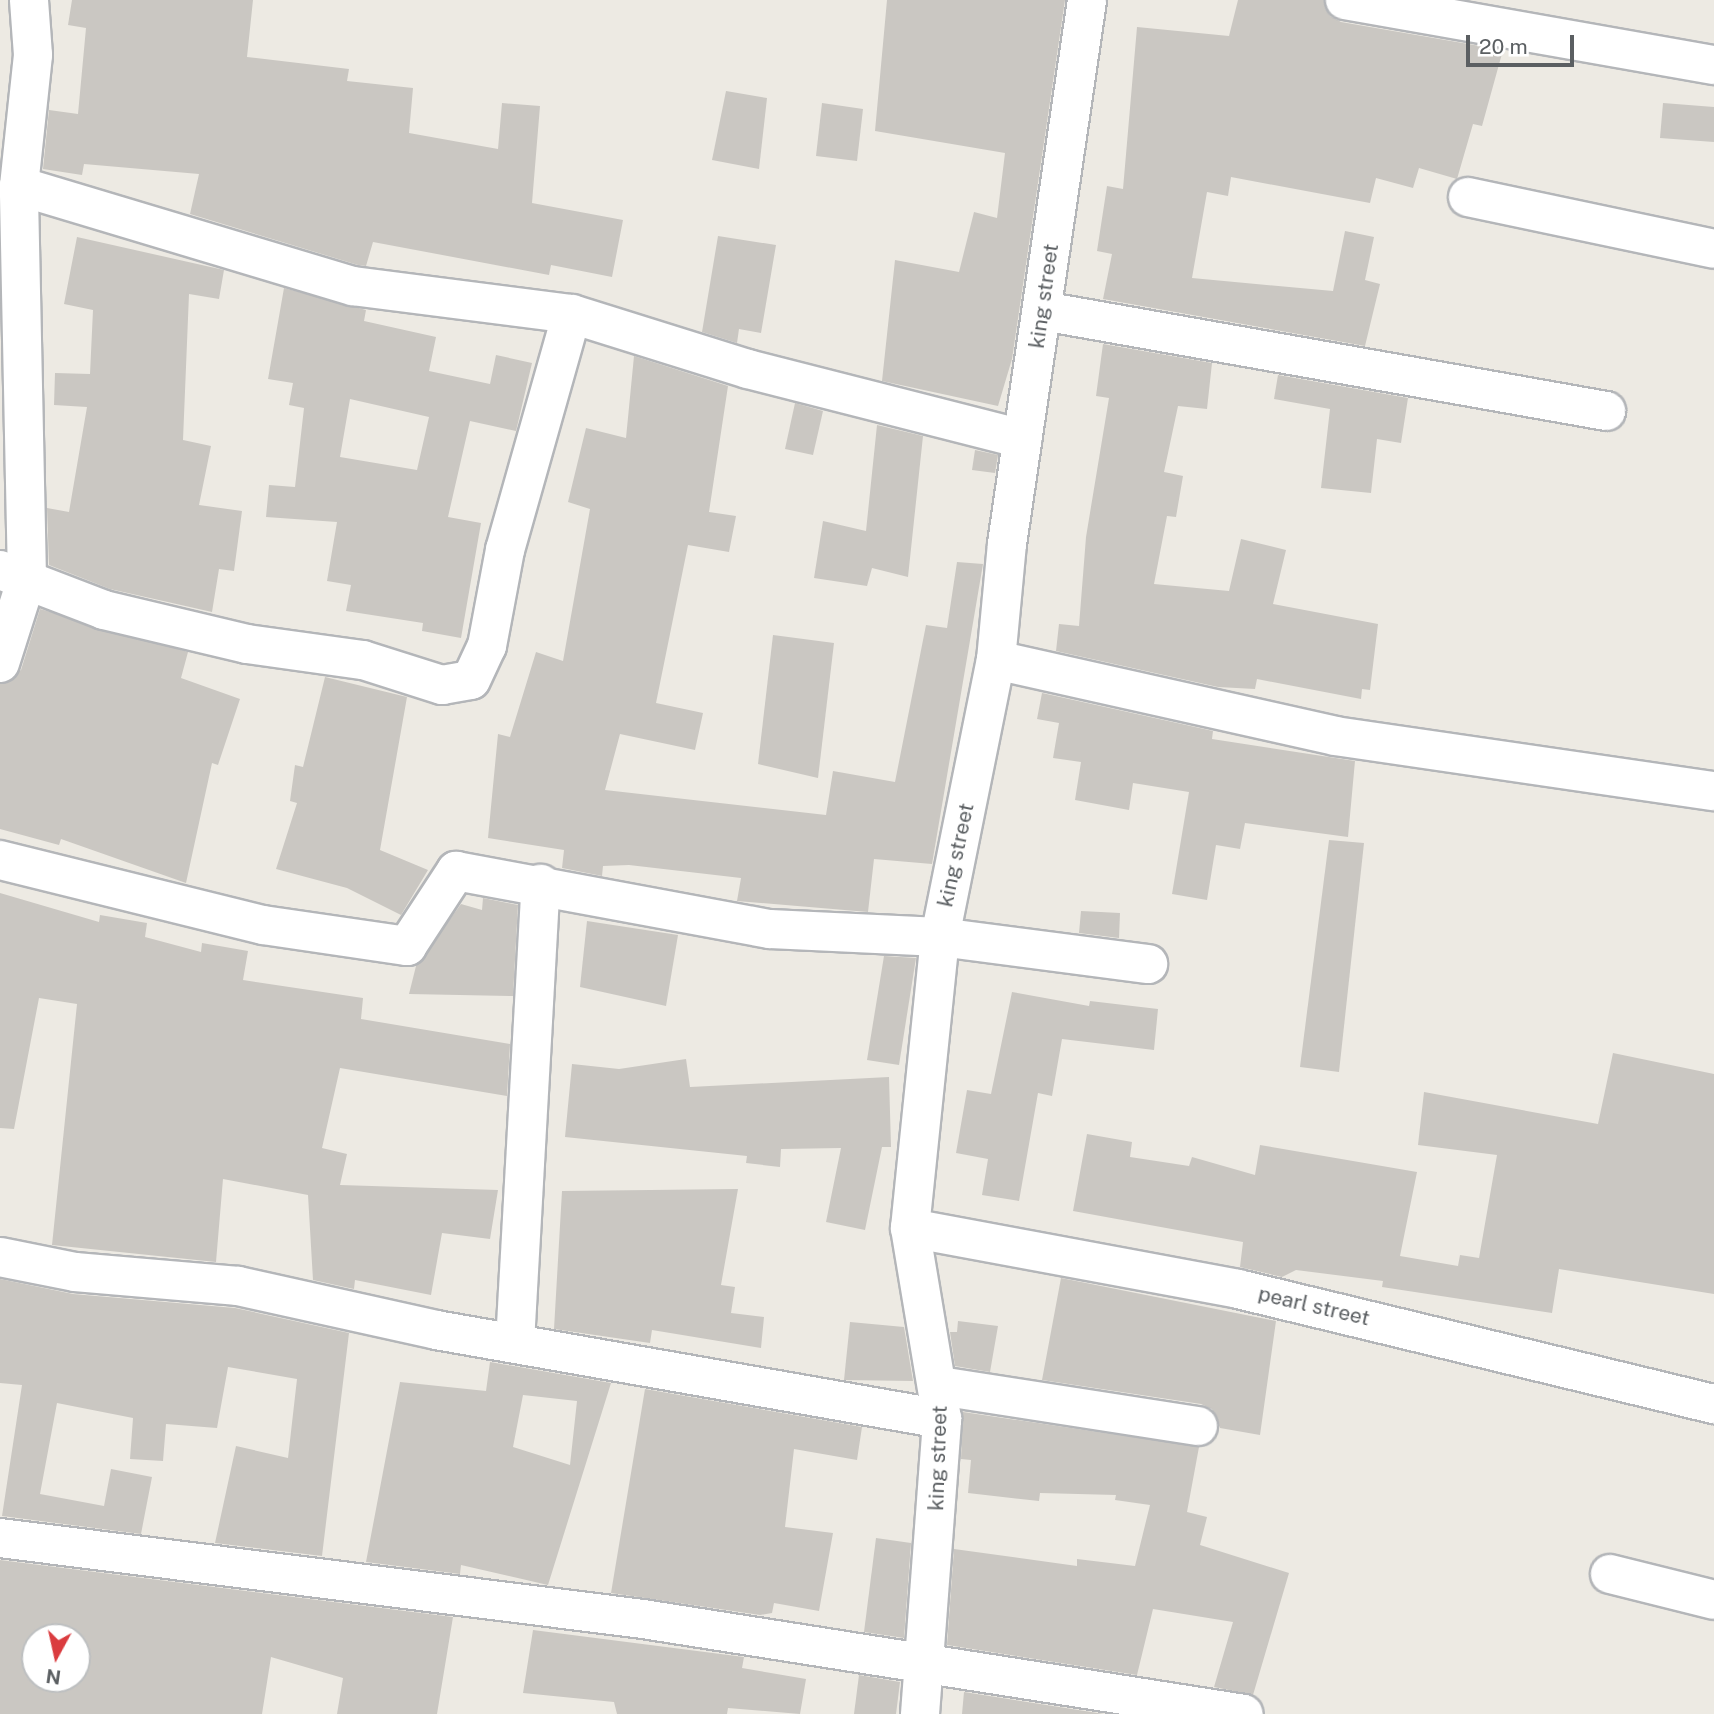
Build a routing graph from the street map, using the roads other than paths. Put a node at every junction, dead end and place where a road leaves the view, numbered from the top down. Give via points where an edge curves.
1 (29, 0) edge
2 (1087, 0) edge
3 (1345, 0) edge
4 (1714, 65) edge
5 (19, 186) junction
6 (1468, 197) dead end
7 (1714, 249) edge
8 (1043, 311) junction
9 (572, 314) junction
10 (1606, 411) dead end
11 (1022, 439) junction
12 (13, 574) edge
13 (996, 660) junction
14 (0, 663) edge
15 (1714, 791) edge
16 (0, 860) edge
17 (541, 884) junction
18 (940, 937) junction
19 (1148, 964) dead end
20 (910, 1228) junction
21 (0, 1256) edge
22 (515, 1343) junction
23 (941, 1403) junction
24 (1714, 1404) edge
25 (1198, 1426) dead end
26 (0, 1538) edge
27 (1610, 1574) dead end
28 (1714, 1600) edge
29 (925, 1665) junction
30 (920, 1714) edge
31 (1244, 1714) edge

1 - 5 street via 33,55
2 - 8 street, king street
3 - 4 street
5 - 9 street via 353,286
5 - 12 street
6 - 7 street
8 - 10 street
8 - 11 street, king street
9 - 11 street via 748,369
9 - 12 street via 505,550 487,646 471,680 442,685 363,660 247,644 104,610
11 - 13 street, king street
12 - 14 street
13 - 15 street via 1335,736
13 - 18 street, king street
16 - 17 street via 263,925 407,946 456,871
17 - 18 street via 770,929
17 - 22 street
18 - 19 street
18 - 20 street, king street
20 - 23 street, king street
20 - 24 street, pearl street via 1238,1289
21 - 22 street via 75,1272 238,1286
22 - 23 street
23 - 25 street
23 - 29 street, king street
26 - 29 street via 643,1619
27 - 28 street
29 - 30 street, king street
29 - 31 street

